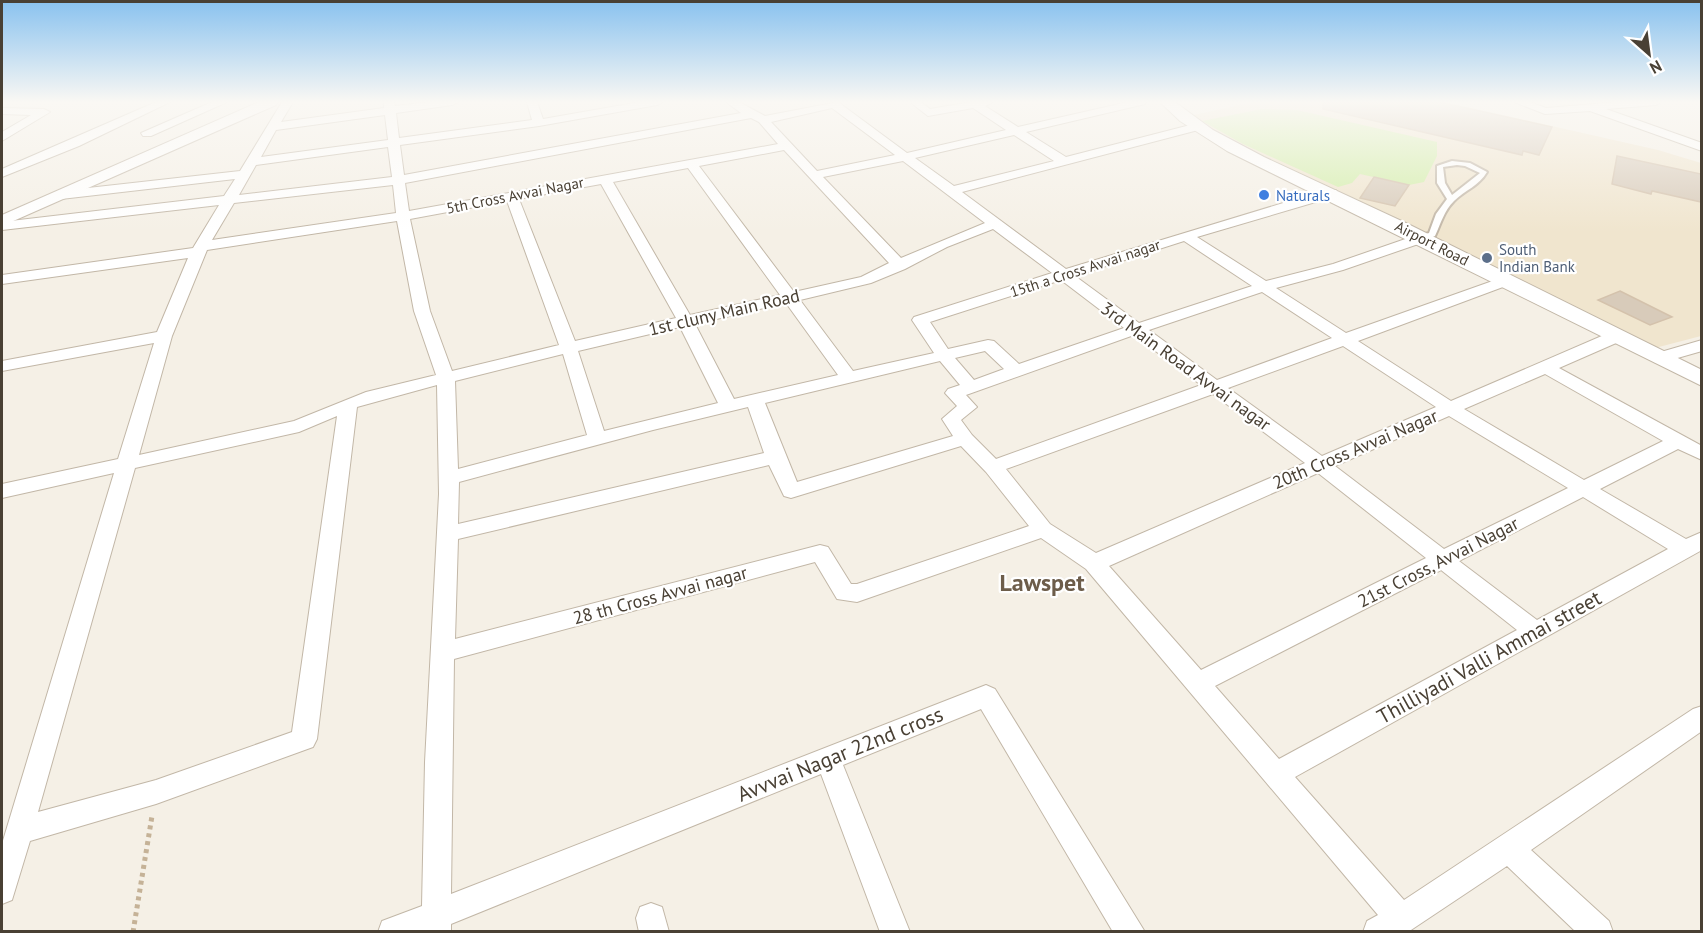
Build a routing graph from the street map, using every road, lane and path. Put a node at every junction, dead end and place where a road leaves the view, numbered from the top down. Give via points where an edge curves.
1 (68, 146) edge
2 (171, 146) edge
3 (260, 146) edge
4 (374, 146) edge
5 (394, 146) edge
6 (595, 146) edge
7 (788, 146) joint
8 (889, 146) edge
9 (952, 146) edge
10 (1040, 146) edge
11 (1124, 146) edge
12 (1235, 146) edge
13 (904, 157) junction
14 (1063, 161) junction
15 (691, 163) junction
16 (246, 168) junction
17 (2, 173) edge
18 (815, 175) junction
19 (604, 178) junction
20 (399, 180) junction
21 (951, 191) junction
22 (1331, 193) junction
23 (61, 195) junction
24 (511, 195) junction
25 (1450, 198) junction
26 (228, 199) junction
27 (403, 216) junction
28 (2, 221) edge
29 (996, 223) junction
30 (2, 226) edge
31 (1186, 236) junction
32 (1422, 238) junction
33 (200, 249) junction
34 (900, 266) junction
35 (1063, 276) junction
36 (2, 279) edge
37 (1506, 281) junction
38 (1263, 287) junction
39 (791, 296) junction
40 (685, 321) junction
41 (1136, 329) junction
42 (164, 336) junction
43 (1617, 336) junction
44 (1344, 339) junction
45 (1701, 345) edge
46 (568, 348) junction
47 (944, 355) junction
48 (1660, 358) junction
49 (2, 366) edge
50 (1547, 368) junction
51 (1016, 371) junction
52 (848, 376) junction
53 (446, 379) junction
54 (1701, 379) edge
55 (971, 387) junction
56 (1216, 388) junction
57 (754, 399) junction
58 (348, 404) junction
59 (729, 406) junction
60 (1451, 409) junction
61 (597, 438) junction
62 (965, 439) junction
63 (1678, 441) junction
64 (1701, 454) edge
65 (775, 457) junction
66 (125, 464) junction
67 (1319, 464) junction
68 (993, 467) junction
69 (448, 478) junction
70 (1583, 489) junction
71 (2, 491) edge
72 (1043, 529) junction
73 (447, 534) junction
74 (1693, 545) edge
75 (1441, 560) junction
76 (1094, 563) junction
77 (1535, 631) junction
78 (442, 652) junction
79 (1197, 683) junction
80 (1701, 717) edge
81 (828, 759) junction
82 (1276, 774) junction
83 (156, 792) junction
84 (19, 831) junction
85 (1509, 849) junction
86 (2, 890) edge
87 (436, 923) edge
88 (1390, 925) edge
89 (134, 932) edge
90 (393, 932) edge
91 (895, 932) edge
92 (1130, 932) edge
93 (1598, 932) edge

1 - 17 street
2 - 23 street
3 - 16 street
4 - 16 street
5 - 20 street
6 - 20 street
7 - 15 street, 5th Cross Avvai Nagar
7 - 18 street
8 - 13 street, 3rd Main Road Avvai nagar
9 - 13 street
10 - 14 street
11 - 14 street
12 - 22 street, Airport Road
13 - 18 street
13 - 21 street, 3rd Main Road Avvai nagar
14 - 21 street
15 - 19 street, 5th Cross Avvai Nagar
15 - 39 street
16 - 23 street
16 - 26 street
18 - 34 street
19 - 24 street, 5th Cross Avvai Nagar
19 - 40 street
20 - 26 street
20 - 27 street
21 - 29 street, 3rd Main Road Avvai nagar
22 - 31 street, 15th a Cross Avvai nagar
22 - 32 street, Airport Road
23 - 28 street
24 - 27 street, 5th Cross Avvai Nagar
24 - 46 street
25 - 25 lane via 1481,177 1484,172 1468,164 1449,162 1440,166 1441,183
25 - 32 lane via 1438,215 1432,234
26 - 30 street
26 - 33 street
27 - 33 street, 5th Cross Avvai Nagar
27 - 53 street via 422,311
29 - 34 street, 1st cluny Main Road
29 - 35 street, 3rd Main Road Avvai nagar
31 - 35 street, 15th a Cross Avvai nagar
31 - 38 street
32 - 37 street, Airport Road
32 - 38 street
33 - 36 street, 5th Cross Avvai Nagar
33 - 42 street
34 - 39 street, 1st cluny Main Road via 866,280
35 - 41 street, 3rd Main Road Avvai nagar
35 - 47 street, 15th a Cross Avvai nagar via 920,320
37 - 43 street, Airport Road
37 - 44 street
38 - 41 street
38 - 44 street
39 - 40 street, 1st cluny Main Road
39 - 52 street
40 - 46 street, 1st cluny Main Road
40 - 59 street
41 - 51 street
41 - 56 street, 3rd Main Road Avvai nagar
42 - 49 street
42 - 66 street
43 - 48 street, Airport Road
43 - 50 street, 20th Cross Avvai Nagar
44 - 56 street
44 - 60 street
45 - 48 street
46 - 53 street, 1st cluny Main Road
46 - 61 street
47 - 51 street via 988,345
47 - 52 street
47 - 55 street, 15th a Cross Avvai nagar
48 - 54 street, Airport Road
50 - 60 street, 20th Cross Avvai Nagar
50 - 63 street
51 - 55 street
52 - 57 street
53 - 58 street, 1st cluny Main Road
53 - 69 street
55 - 62 street via 954,393 968,407 951,419
56 - 67 street, 3rd Main Road Avvai nagar
56 - 68 street
57 - 59 street
57 - 65 street
58 - 66 street, 1st cluny Main Road via 299,426
58 - 83 street via 304,739
59 - 61 street
60 - 67 street, 20th Cross Avvai Nagar
60 - 70 street
61 - 69 street
62 - 65 street via 790,490
62 - 68 street
63 - 64 street
63 - 70 street, 21st Cross, Avvai Nagar
65 - 73 street
66 - 71 street, 1st cluny Main Road
66 - 84 street
67 - 75 street, 3rd Main Road Avvai nagar
67 - 76 street, 20th Cross Avvai Nagar
68 - 72 street
69 - 73 street
70 - 74 street
70 - 75 street, 21st Cross, Avvai Nagar
72 - 76 street
72 - 78 street, 28 th Cross Avvai nagar via 857,593 845,593 820,553
73 - 78 street
74 - 77 street, Thilliyadi Valli Ammai street
75 - 77 street, 3rd Main Road Avvai nagar
75 - 79 street, 21st Cross, Avvai Nagar
76 - 79 street
77 - 82 street, Thilliyadi Valli Ammai street
78 - 87 street
79 - 82 street
80 - 85 street
81 - 87 street, Avvvai Nagar 22nd cross
81 - 91 street
81 - 92 street, Avvvai Nagar 22nd cross via 986,696
82 - 88 street
83 - 84 street
83 - 89 path
84 - 86 street
85 - 88 street
85 - 93 street
87 - 90 street, Avvvai Nagar 22nd cross

